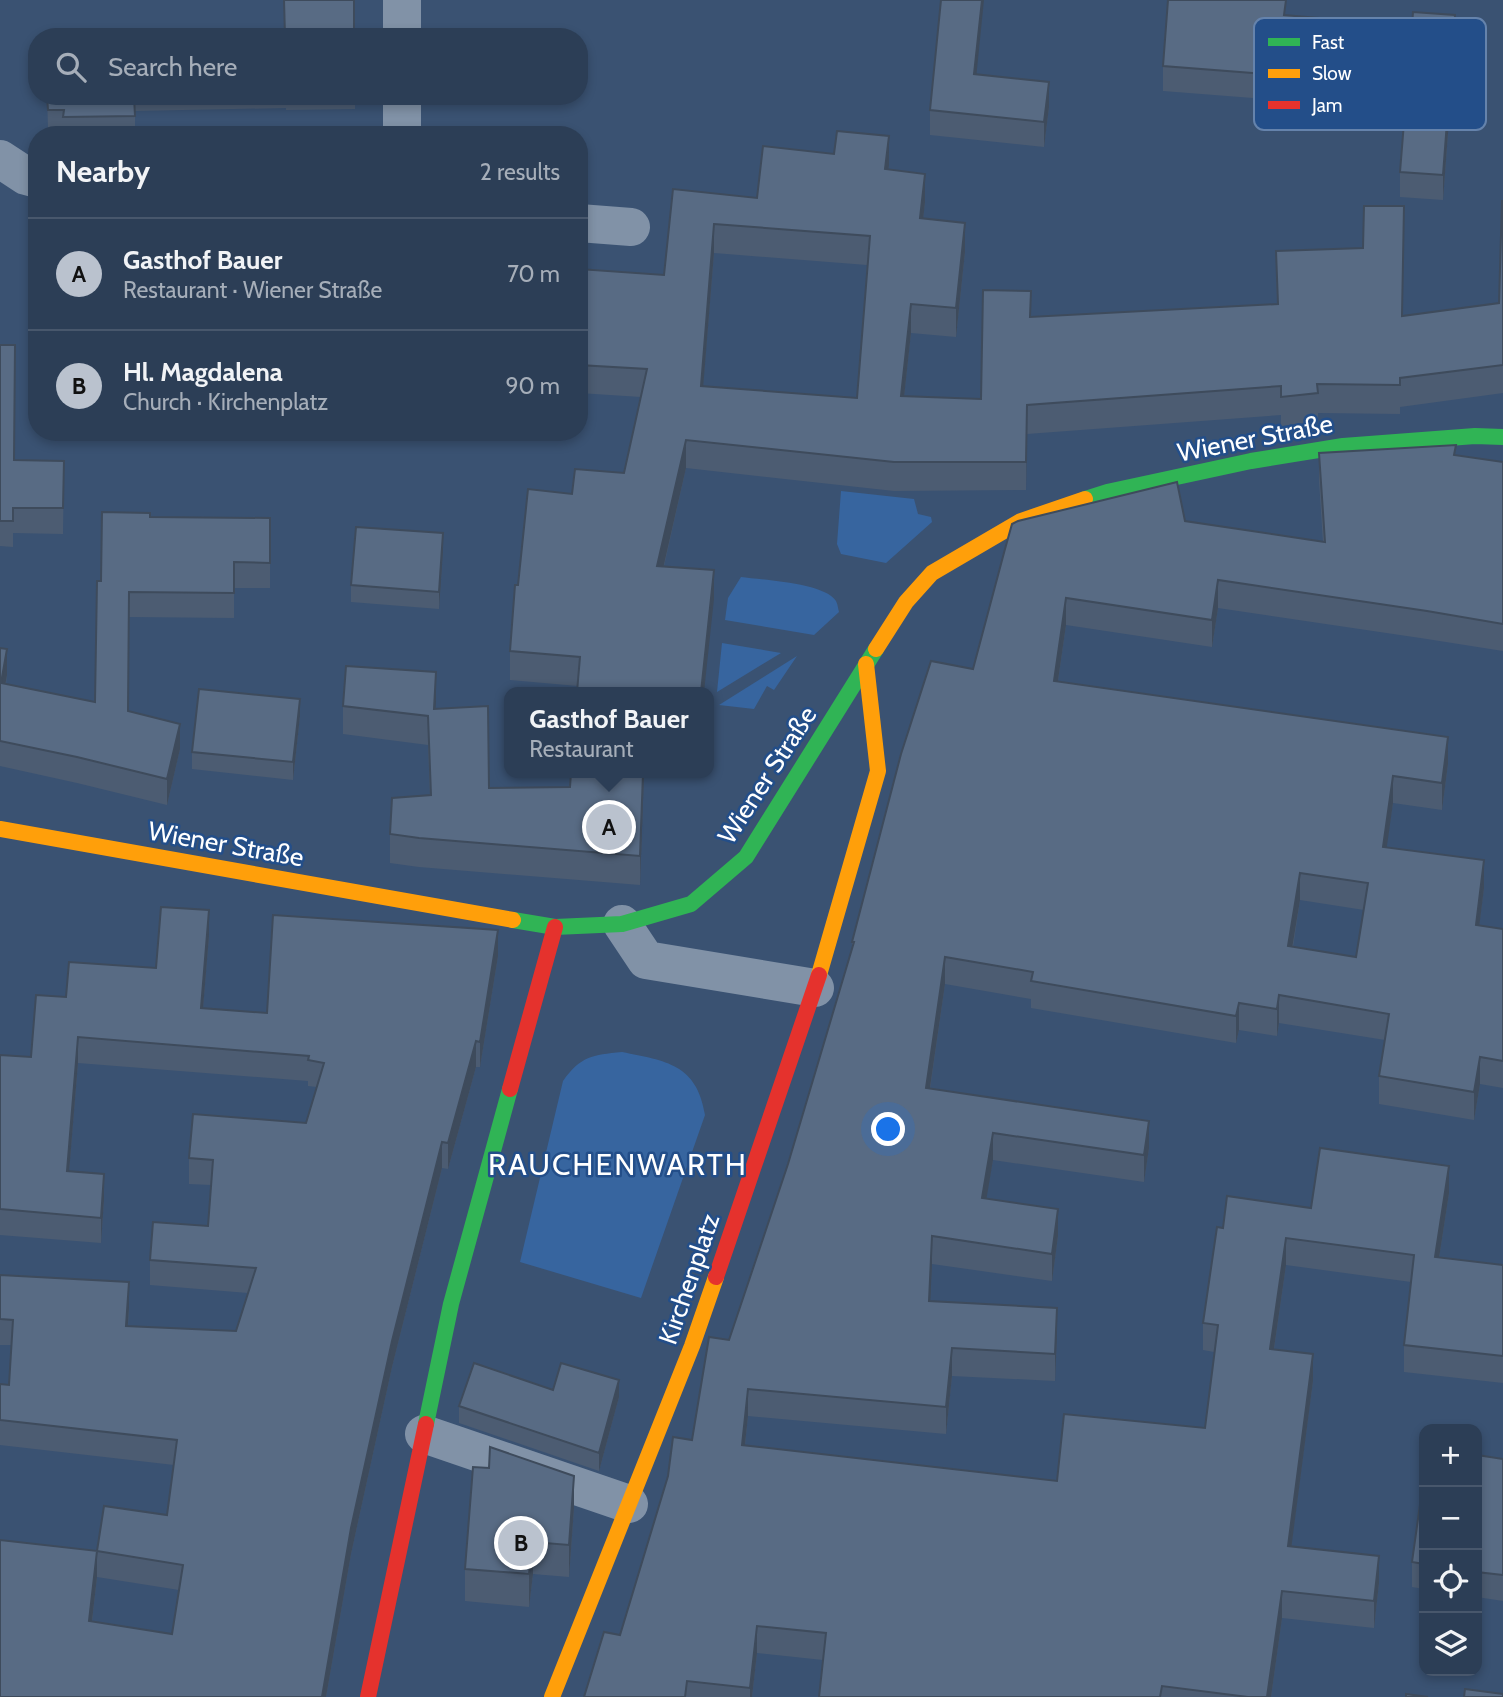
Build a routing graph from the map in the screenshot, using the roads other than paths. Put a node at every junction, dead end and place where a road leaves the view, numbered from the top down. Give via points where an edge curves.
1 (402, 0) edge
2 (402, 28) edge
3 (402, 105) edge
4 (402, 126) edge
5 (0, 159) edge
6 (28, 177) edge
7 (588, 224) edge
8 (631, 228) dead end
9 (1503, 437) edge
10 (866, 664) junction
11 (0, 830) edge
12 (622, 924) junction
13 (555, 927) junction
14 (815, 988) junction
15 (424, 1434) junction
16 (629, 1504) junction
17 (369, 1697) edge
18 (552, 1697) edge

1 - 2 street
3 - 4 street
5 - 6 street
7 - 8 street
9 - 10 street, Wiener Straße via 1343,446 1264,459 1107,492 1021,521 932,573 906,602
10 - 12 street, Wiener Straße via 746,857 691,904
10 - 14 street, Kirchenplatz via 878,771
11 - 13 street, Wiener Straße
12 - 13 street, Wiener Straße
12 - 14 street via 646,960
13 - 15 street via 451,1304
14 - 16 street, Kirchenplatz via 692,1346
15 - 16 street
15 - 17 street
16 - 18 street, Kirchenplatz

